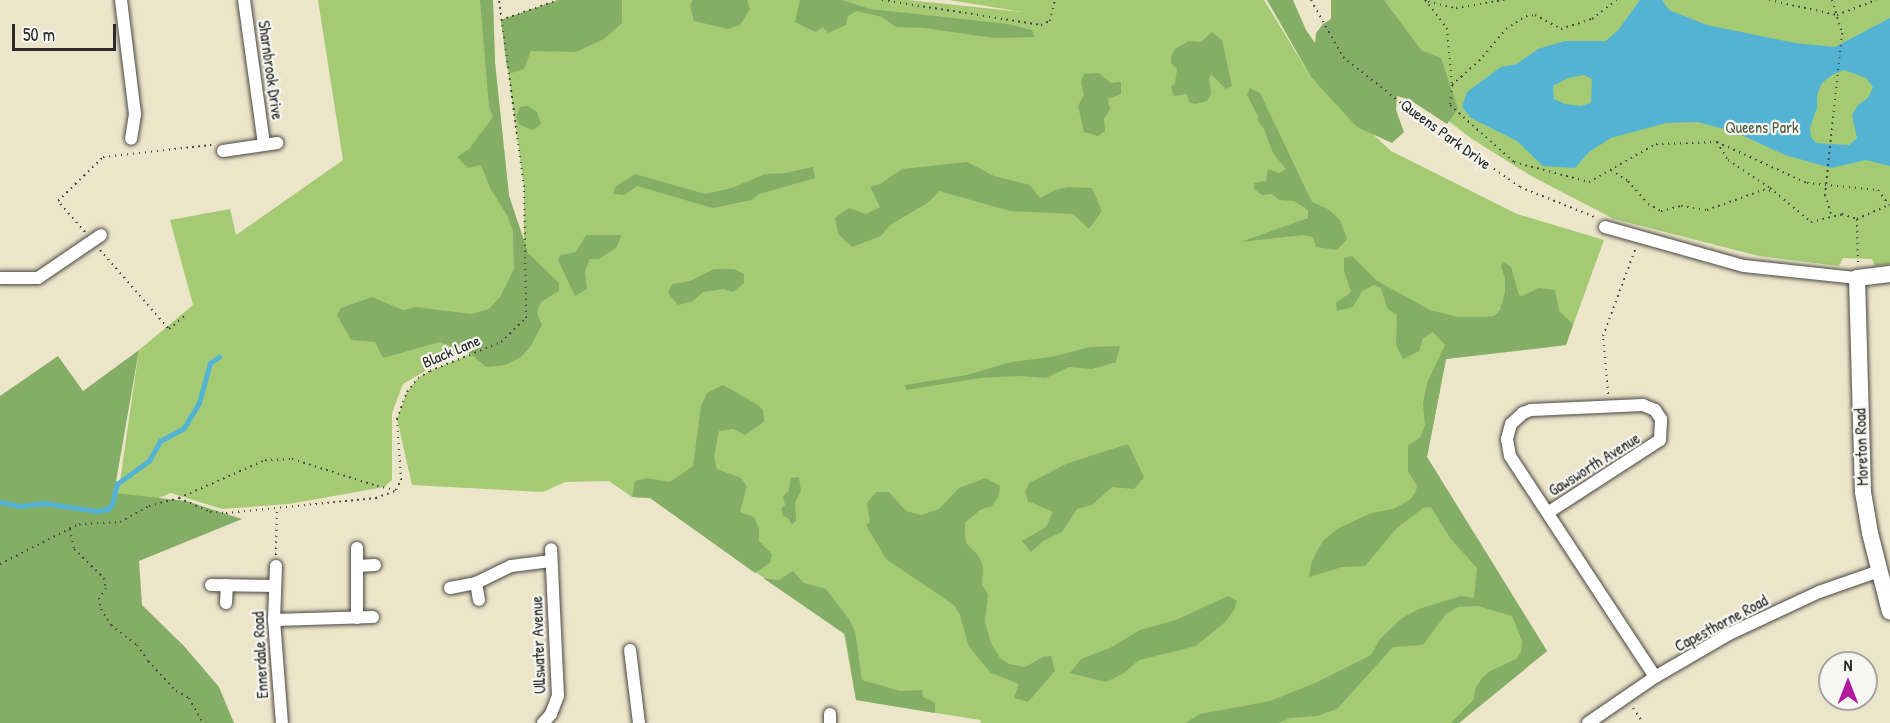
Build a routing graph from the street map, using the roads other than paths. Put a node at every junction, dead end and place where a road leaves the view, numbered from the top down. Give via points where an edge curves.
1 (121, 0) edge
2 (244, 0) edge
3 (131, 139) dead end
4 (223, 152) road end
5 (1609, 228) road end
6 (97, 238) road end
7 (1890, 274) edge
8 (0, 278) edge
9 (1857, 278) junction
10 (1549, 512) junction
11 (357, 548) dead end
12 (375, 565) dead end
13 (357, 566) junction
14 (276, 567) road end
15 (1879, 571) junction
16 (476, 583) junction
17 (211, 585) dead end
18 (227, 585) junction
19 (274, 586) junction
20 (450, 588) dead end
21 (479, 600) dead end
22 (226, 603) dead end
23 (1890, 612) edge
24 (373, 617) dead end
25 (357, 618) junction
26 (274, 620) junction
27 (630, 650) dead end
28 (1655, 677) junction
29 (282, 723) edge
30 (543, 723) edge
31 (639, 723) edge
32 (1588, 723) edge

1 - 3 street via 135,114
2 - 4 street, Sharnbrook Drive via 271,144
5 - 9 street via 1744,266
6 - 8 street via 38,278
7 - 9 street
9 - 15 street, Moreton Road via 1863,492
10 - 10 street, Gawsworth Avenue via 1510,456 1507,439 1511,424 1531,410 1643,405 1655,410 1661,419 1660,440
10 - 28 street, Gawsworth Avenue
11 - 13 street
12 - 13 street
13 - 25 street
14 - 19 street, Ennerdale Road
15 - 23 street, Moreton Road
15 - 28 street, Capesthorne Road via 1819,592 1729,634
16 - 20 street, Ullswater Avenue
16 - 21 street
16 - 30 street, Ullswater Avenue via 551,555 558,696
17 - 18 street
18 - 19 street
18 - 22 street, Ennerdale Road
19 - 26 street, Ennerdale Road
24 - 25 street
25 - 26 street
26 - 29 street, Ennerdale Road
27 - 31 street
28 - 32 street, Capesthorne Road

